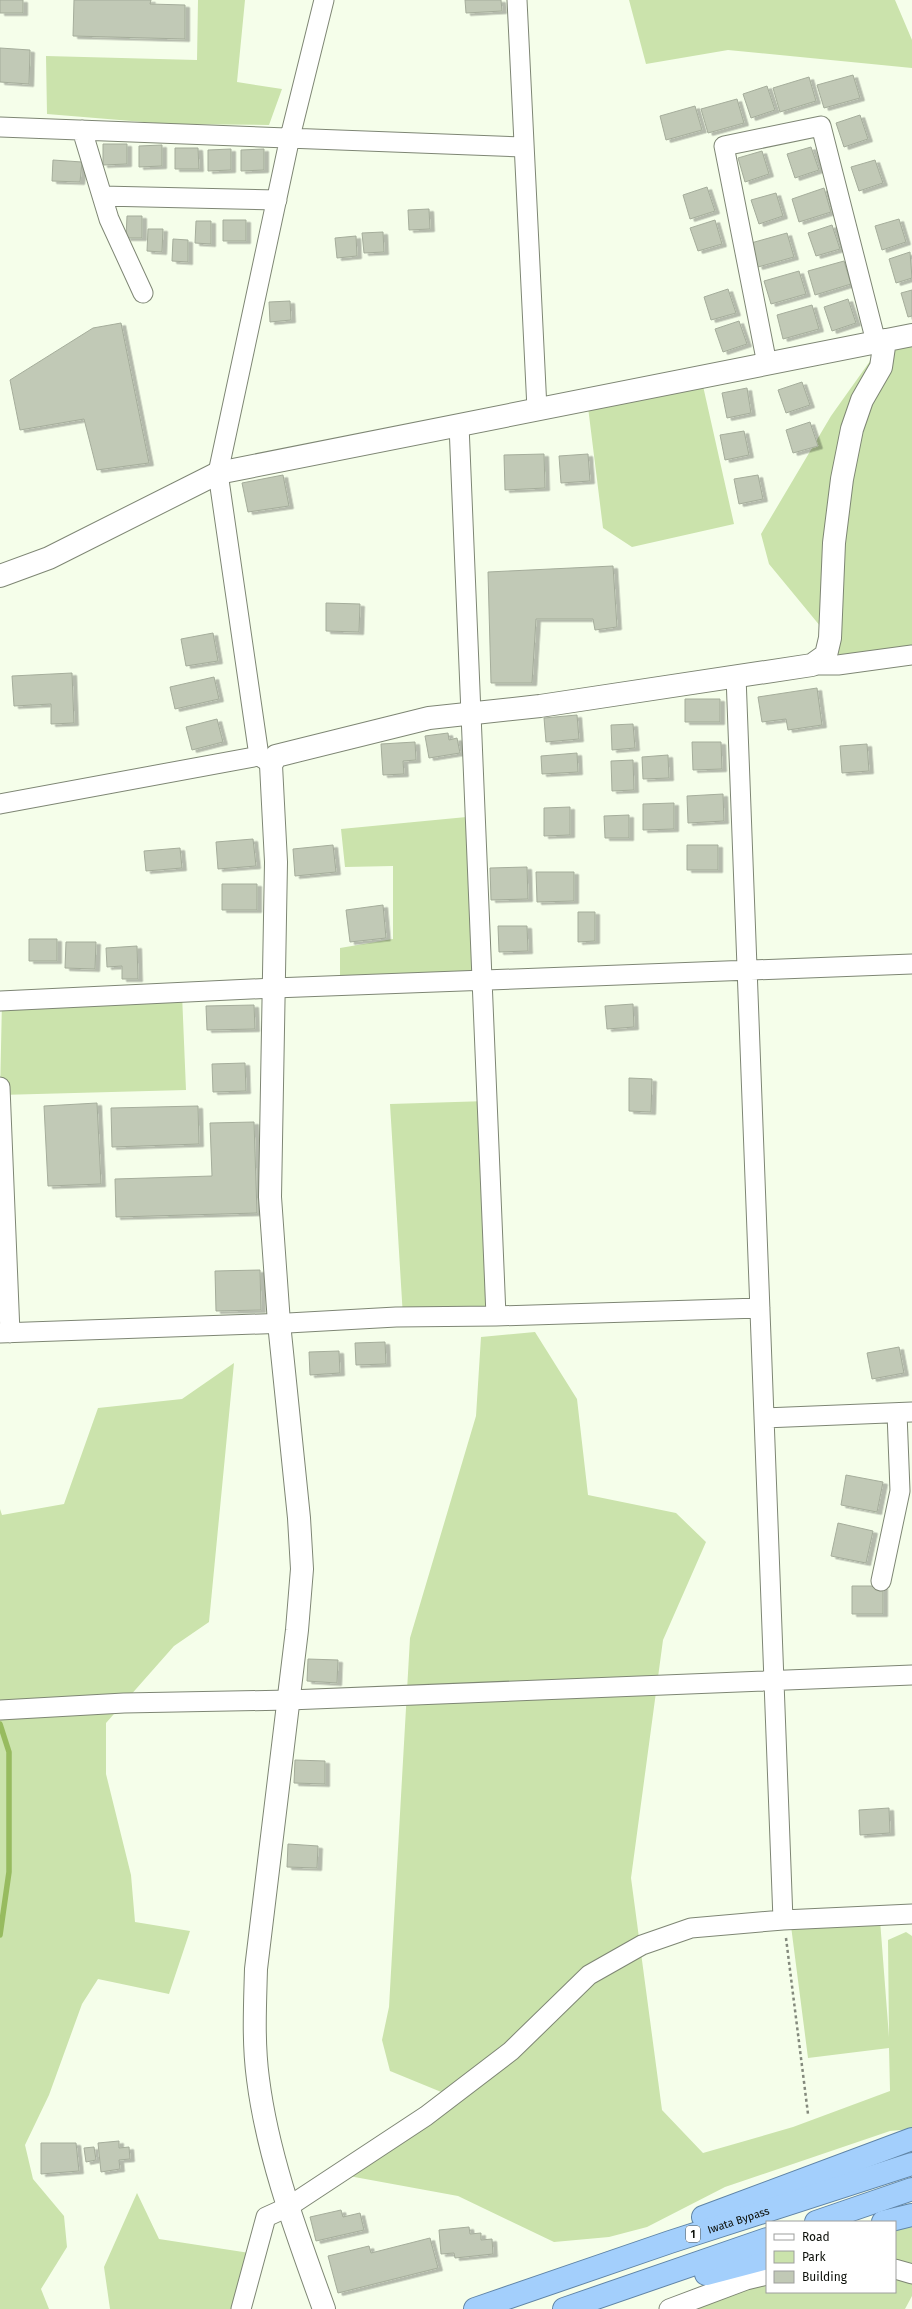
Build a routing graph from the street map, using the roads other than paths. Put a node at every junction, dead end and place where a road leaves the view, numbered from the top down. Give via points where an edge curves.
1 (324, 0) edge
2 (517, 0) edge
3 (0, 127) edge
4 (82, 130) junction
5 (290, 137) junction
6 (523, 147) junction
7 (102, 196) junction
8 (277, 200) junction
9 (143, 293) dead end
10 (912, 335) edge
11 (880, 341) junction
12 (767, 364) junction
13 (537, 409) junction
14 (459, 425) junction
15 (218, 473) junction
16 (0, 576) edge
17 (912, 655) edge
18 (812, 665) junction
19 (736, 676) junction
20 (472, 713) junction
21 (265, 760) junction
22 (0, 804) edge
23 (912, 964) edge
24 (747, 971) junction
25 (483, 980) junction
26 (274, 988) junction
27 (0, 1001) edge
28 (0, 1087) edge
29 (760, 1308) junction
30 (496, 1316) junction
31 (279, 1323) junction
32 (5, 1333) edge
33 (904, 1412) edge
34 (764, 1418) junction
35 (881, 1580) dead end
36 (912, 1675) edge
37 (774, 1681) junction
38 (289, 1700) junction
39 (0, 1710) edge
40 (912, 1914) edge
41 (783, 1920) junction
42 (912, 2138) edge
43 (912, 2164) edge
44 (912, 2189) edge
45 (288, 2207) junction
46 (912, 2215) edge
47 (819, 2221) edge
48 (887, 2221) edge
49 (766, 2239) edge
50 (766, 2258) edge
51 (896, 2269) edge
52 (912, 2274) edge
53 (766, 2275) edge
54 (536, 2288) junction
55 (241, 2309) edge
56 (324, 2309) edge
57 (475, 2309) edge
58 (564, 2309) edge
59 (568, 2309) edge
60 (668, 2309) edge

1 - 5 street
2 - 6 street
3 - 4 street
4 - 5 street
4 - 7 street
5 - 6 street
5 - 8 street
6 - 13 street
7 - 8 street
7 - 9 street via 109,219
8 - 15 street
10 - 11 street
11 - 12 street
11 - 12 street via 821,126 724,146
11 - 18 street via 881,367 862,400 852,429 842,479 834,544 830,638 826,655
12 - 13 street
13 - 14 street
14 - 15 street
14 - 20 street
15 - 16 street via 49,558
15 - 21 street
17 - 18 street via 838,665
18 - 19 street
19 - 20 street via 540,706
19 - 24 street
20 - 21 street via 429,718
20 - 25 street
21 - 22 street
21 - 26 street via 276,862
23 - 24 street
24 - 25 street
24 - 29 street
25 - 26 street
25 - 30 street
26 - 27 street
26 - 31 street via 270,1197
28 - 32 street
29 - 30 street
29 - 34 street
30 - 31 street via 396,1316
31 - 32 street
31 - 38 street via 302,1569
33 - 34 street
33 - 35 street via 900,1491
34 - 37 street
36 - 37 street
37 - 38 street
37 - 41 street
38 - 39 street via 124,1703
38 - 45 street via 256,1969 254,2024 258,2079 266,2126
40 - 41 street
41 - 45 street via 691,1928 642,1945 589,1975 511,2051 442,2104
42 - 54 highway via 761,2194
43 - 54 highway, Iwata Bypass / 1
44 - 47 highway
45 - 55 street via 266,2217
45 - 56 street
46 - 48 highway
49 - 58 highway
50 - 59 highway
51 - 52 street
53 - 60 street via 746,2280
54 - 57 highway, Iwata Bypass / 1

